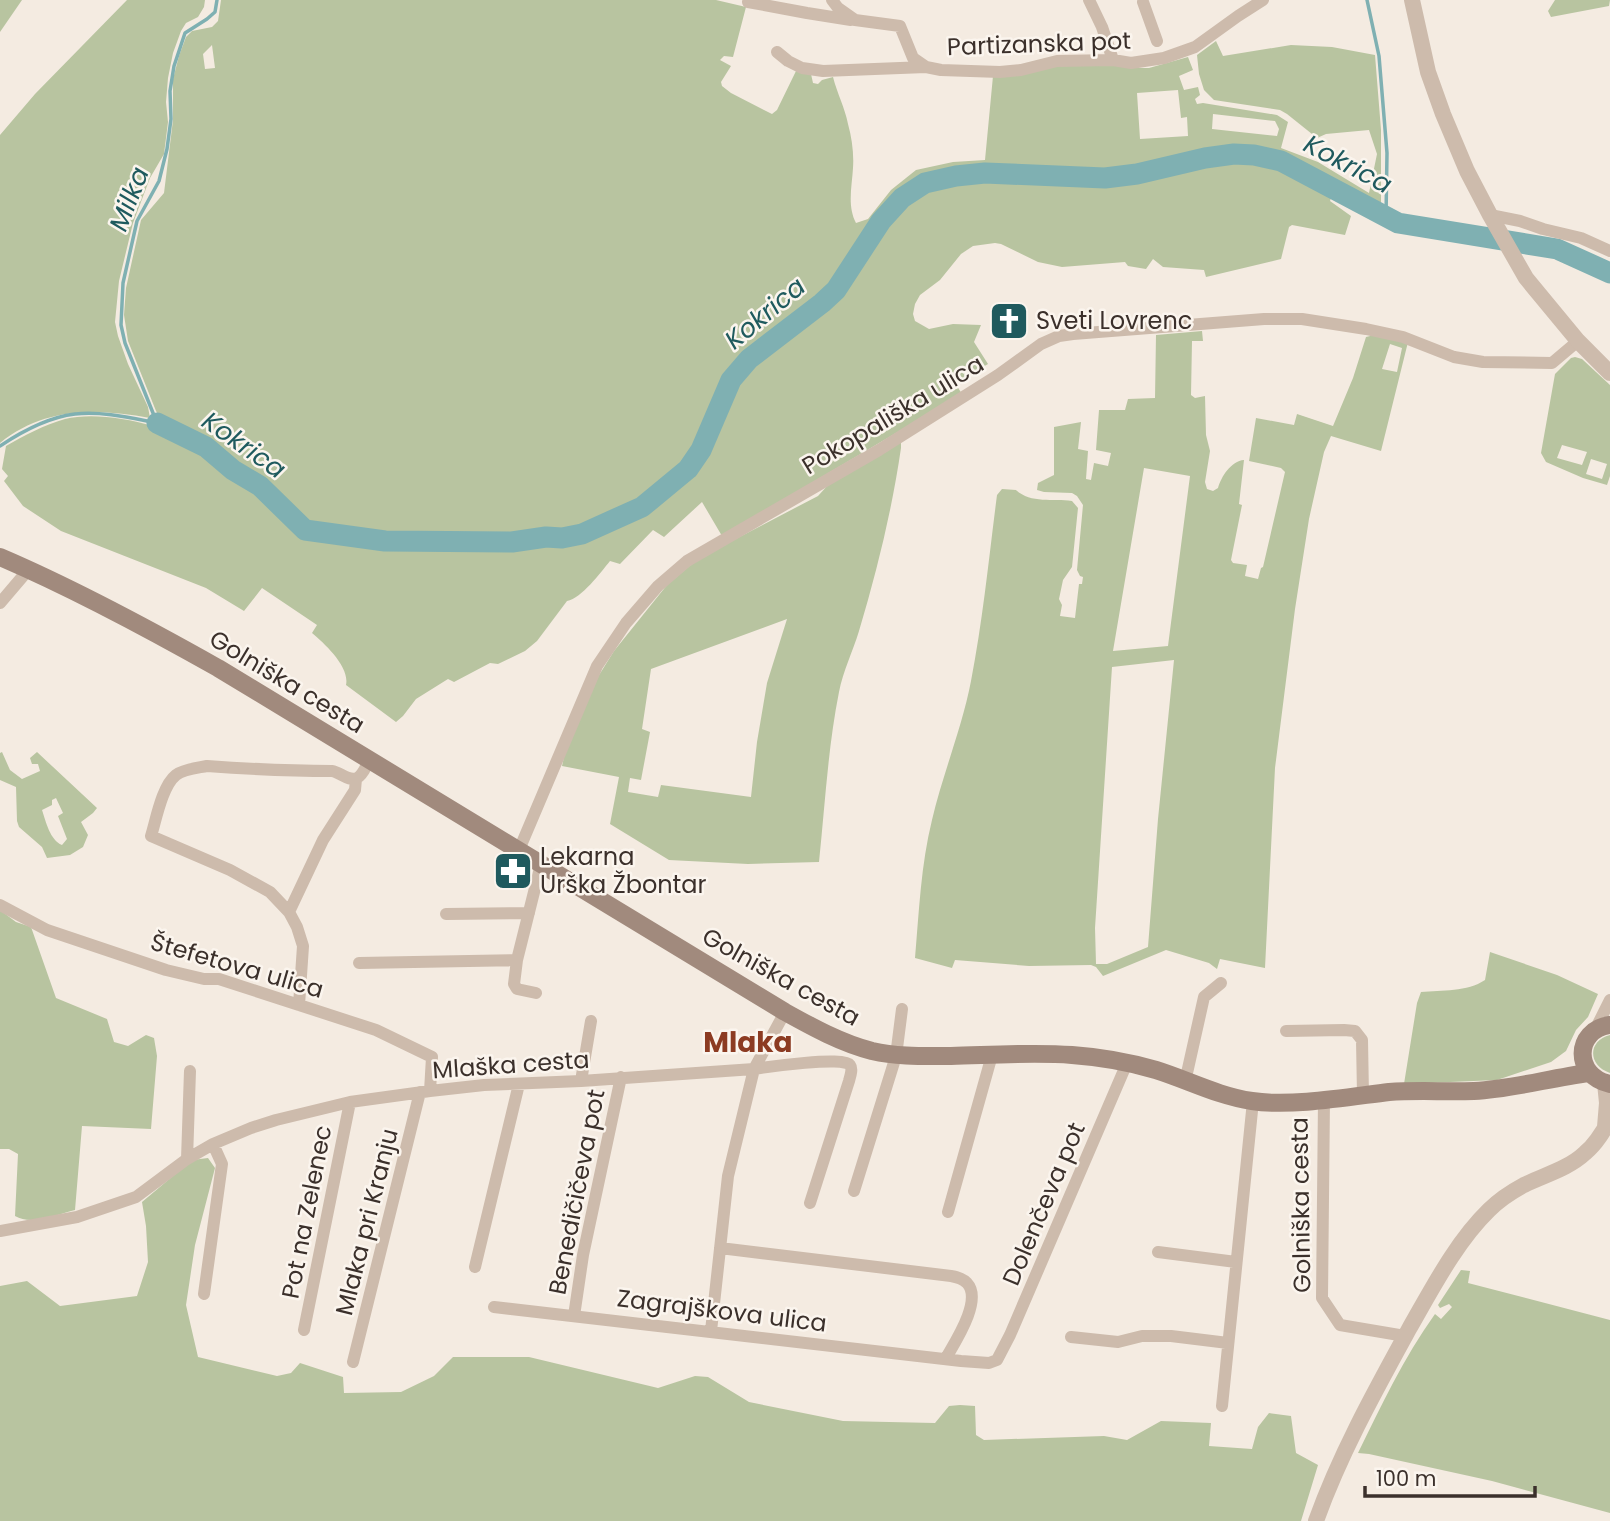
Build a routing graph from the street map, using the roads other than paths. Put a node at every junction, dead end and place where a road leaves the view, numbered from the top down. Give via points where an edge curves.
1 (832, 0) edge
2 (1089, 0) edge
3 (1263, 0) edge
4 (1412, 0) edge
5 (1144, 1) edge
6 (748, 2) dead end
7 (855, 20) junction
8 (1157, 41) dead end
9 (777, 52) dead end
10 (1113, 60) junction
11 (926, 67) junction
12 (1490, 215) junction
13 (1610, 251) edge
14 (1578, 341) junction
15 (1610, 373) edge
16 (0, 557) edge
17 (29, 569) junction
18 (0, 603) edge
19 (369, 761) junction
20 (356, 779) junction
21 (519, 850) junction
22 (541, 864) junction
23 (0, 905) edge
24 (289, 912) junction
25 (529, 913) junction
26 (446, 914) dead end
27 (517, 960) junction
28 (359, 963) dead end
29 (1221, 983) dead end
30 (536, 993) dead end
31 (1610, 1000) edge
32 (299, 1005) junction
33 (902, 1009) dead end
34 (785, 1012) junction
35 (591, 1021) dead end
36 (1602, 1028) edge
37 (1286, 1031) dead end
38 (992, 1055) junction
39 (896, 1056) junction
40 (1583, 1056) junction
41 (1127, 1063) junction
42 (754, 1069) junction
43 (190, 1071) dead end
44 (1589, 1073) junction
45 (621, 1077) junction
46 (1541, 1080) junction
47 (581, 1081) junction
48 (1185, 1082) junction
49 (519, 1084) junction
50 (1607, 1084) edge
51 (425, 1092) junction
52 (1363, 1095) junction
53 (1324, 1099) junction
54 (1252, 1101) junction
55 (350, 1102) junction
56 (1607, 1124) edge
57 (213, 1144) junction
58 (187, 1159) junction
59 (854, 1191) dead end
60 (810, 1203) dead end
61 (948, 1212) dead end
62 (0, 1231) edge
63 (720, 1248) junction
64 (1158, 1252) dead end
65 (1236, 1262) junction
66 (475, 1267) dead end
67 (204, 1294) dead end
68 (494, 1307) dead end
69 (574, 1316) junction
70 (304, 1330) dead end
71 (711, 1331) junction
72 (1405, 1336) junction
73 (1071, 1337) dead end
74 (1228, 1343) junction
75 (946, 1358) junction
76 (997, 1360) joint
77 (354, 1362) dead end
78 (1222, 1406) dead end
79 (1316, 1521) edge

1 - 7 street
2 - 10 street
3 - 10 street, Partizanska pot via 1195,47 1164,58 1131,63
4 - 12 street via 1443,114
5 - 8 street
6 - 7 street
7 - 11 street, Partizanska pot via 900,26 914,58
9 - 11 street via 802,68 823,71
10 - 11 street, Partizanska pot via 1057,61 1000,72
12 - 13 street via 1581,238
12 - 14 street via 1532,286
14 - 15 street
14 - 21 street, Pokopališka ulica via 1552,363 1483,362 1366,328 1290,319 1073,334 1041,344 879,450 687,561 658,586 597,666
16 - 17 main road, Golniška cesta
17 - 18 street
17 - 19 main road, Golniška cesta via 195,656
19 - 20 street
19 - 21 main road, Golniška cesta
20 - 24 street via 355,790 323,840
20 - 24 street via 337,771 207,766 175,776 163,794 151,836 270,891
21 - 22 main road, Golniška cesta
22 - 25 street
22 - 34 main road, Golniška cesta
23 - 32 street, Štefetova ulica via 47,930 166,970 219,979
24 - 32 street via 303,946
25 - 26 street
25 - 27 street
27 - 28 street
27 - 30 street via 514,984
29 - 48 street via 1204,997
31 - 36 street
32 - 51 street, Štefetova ulica via 376,1030 432,1057
33 - 39 street
34 - 39 main road, Golniška cesta via 841,1041
34 - 42 street
35 - 47 street
36 - 40 main road via 1588,1037
37 - 52 street via 1355,1031 1362,1040
38 - 39 main road, Golniška cesta
38 - 41 main road, Golniška cesta via 1074,1055
38 - 61 street
39 - 59 street
40 - 44 main road
40 - 46 main road
41 - 48 main road, Golniška cesta
41 - 76 street, Dolenčeva pot
42 - 45 street, Mlaška cesta
42 - 60 street, Golniška cesta via 834,1061 850,1065
42 - 63 street via 728,1176
43 - 58 street
44 - 46 main road
44 - 50 main road
45 - 47 street, Mlaška cesta
45 - 69 street, Benedičičeva pot
46 - 52 main road, Golniška cesta via 1474,1091
47 - 49 street, Mlaška cesta
48 - 54 main road, Golniška cesta
49 - 51 street, Mlaška cesta
49 - 66 street
50 - 56 street
51 - 55 street, Mlaška cesta
51 - 77 street, Mlaka pri Kranju
52 - 53 main road, Golniška cesta
53 - 54 main road, Golniška cesta
53 - 72 street, Golniška cesta via 1322,1298 1340,1325
54 - 65 street
55 - 57 street, Mlaška cesta via 264,1124
55 - 70 street, Pot na Zelenec
56 - 72 street via 1584,1155 1525,1184 1490,1209 1466,1235
57 - 58 street, Mlaška cesta
57 - 67 street via 222,1164
58 - 62 street, Mlaška cesta via 136,1197 77,1217
63 - 71 street
63 - 75 street via 961,1279 971,1289 971,1309
64 - 65 street
65 - 74 street
68 - 69 street, Zagrajškova ulica
69 - 71 street, Zagrajškova ulica
71 - 75 street, Zagrajškova ulica
72 - 79 street via 1371,1397
73 - 74 street via 1118,1342 1171,1336
74 - 78 street
75 - 76 street, Zagrajškova ulica

